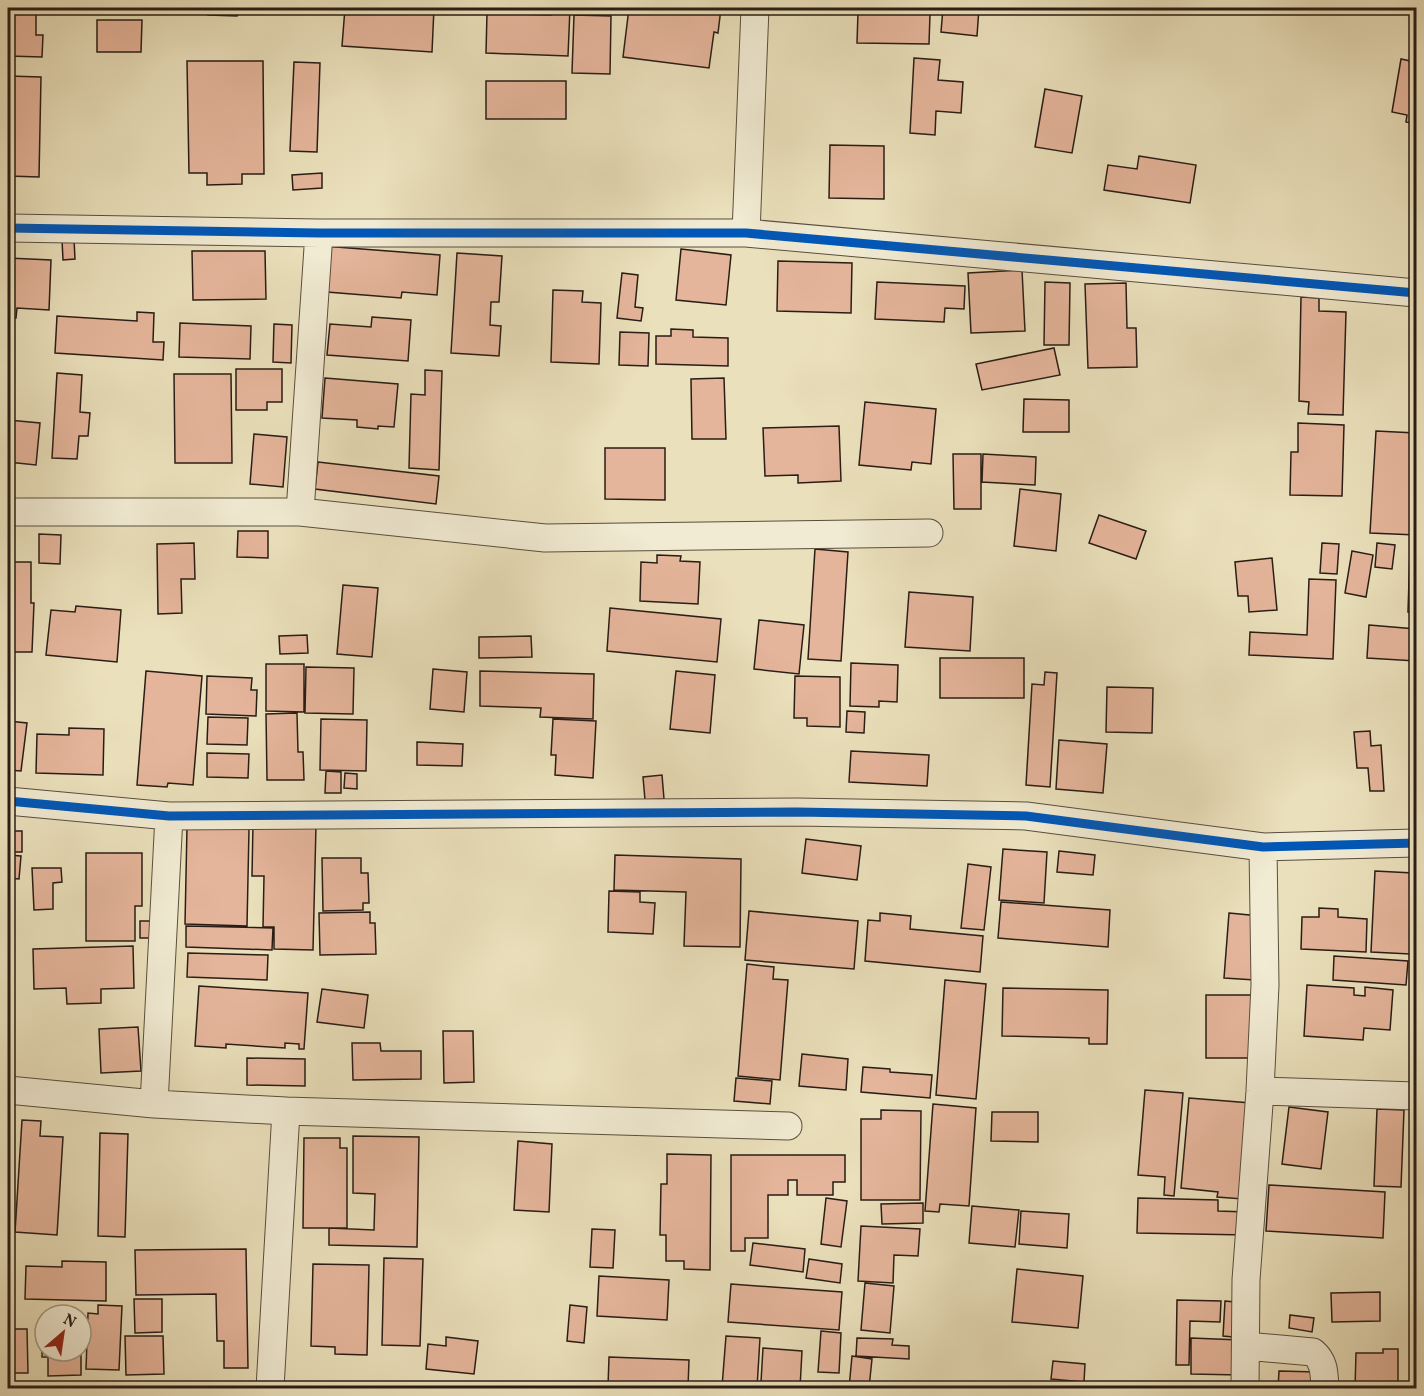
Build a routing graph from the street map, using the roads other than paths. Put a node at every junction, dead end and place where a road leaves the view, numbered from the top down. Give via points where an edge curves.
1 (755, 8) edge
2 (8, 228) edge
3 (319, 233) junction
4 (746, 233) junction
5 (1416, 293) edge
6 (8, 512) edge
7 (300, 512) junction
8 (929, 533) dead end
9 (8, 801) edge
10 (169, 816) junction
11 (1416, 843) edge
12 (1263, 847) junction
13 (8, 1089) edge
14 (1260, 1092) junction
15 (1416, 1096) edge
16 (154, 1104) junction
17 (286, 1111) junction
18 (788, 1126) dead end
19 (1246, 1346) junction
20 (270, 1389) edge
21 (1245, 1389) edge
22 (1325, 1389) edge

1 - 4 street
2 - 3 street
3 - 4 street
3 - 7 street
4 - 5 street
6 - 7 street
7 - 8 street via 545,538
9 - 10 street
10 - 12 street via 1026,816
10 - 16 street
11 - 12 street
12 - 14 street
13 - 16 street
14 - 15 street
14 - 19 street via 1246,1280
16 - 17 street
17 - 18 street
17 - 20 street
19 - 21 street
19 - 22 street via 1313,1352 1320,1358

